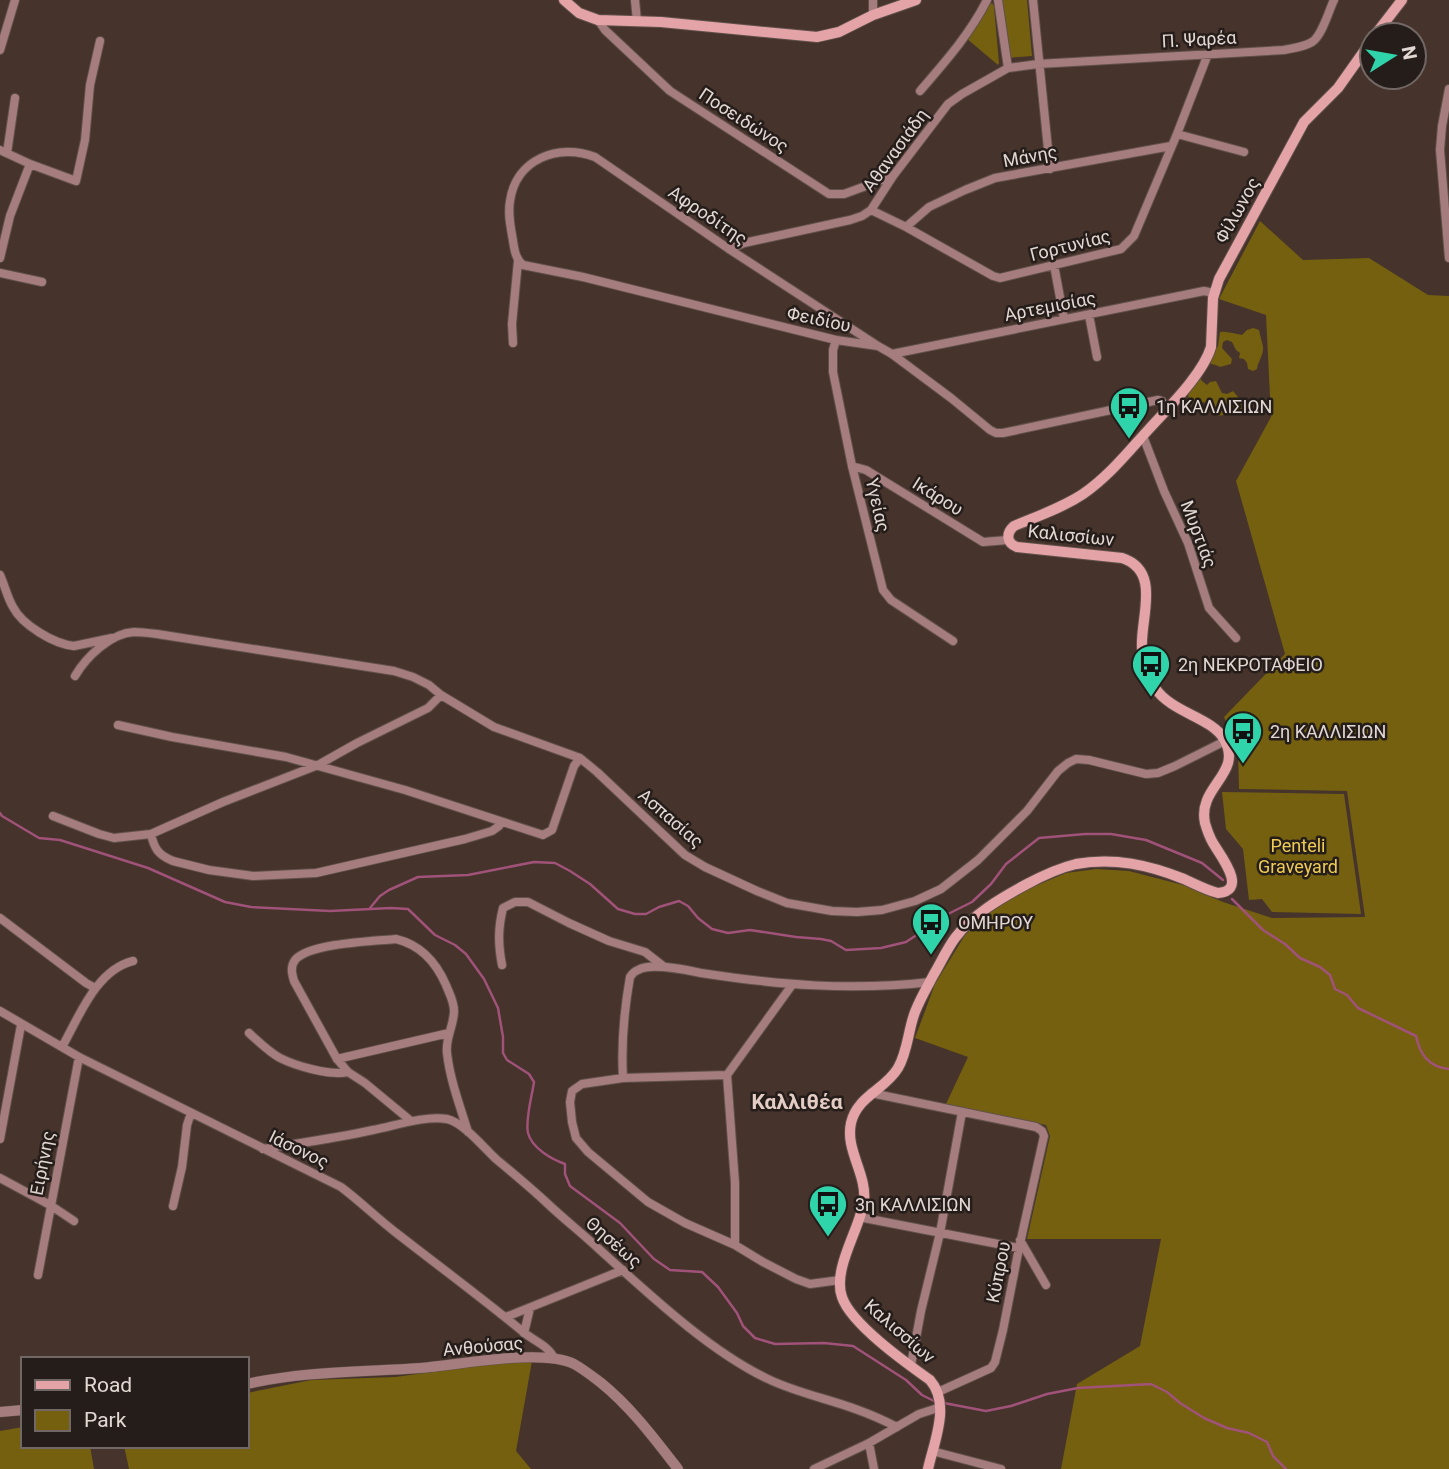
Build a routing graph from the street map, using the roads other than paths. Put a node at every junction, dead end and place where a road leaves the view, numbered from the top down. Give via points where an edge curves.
1 (15, 0) edge
2 (564, 0) edge
3 (635, 0) edge
4 (873, 0) edge
5 (916, 0) edge
6 (987, 0) edge
7 (998, 0) edge
8 (1033, 0) edge
9 (1334, 0) edge
10 (1402, 0) edge
11 (873, 15) junction
12 (598, 20) junction
13 (636, 21) junction
14 (1386, 21) edge
15 (100, 41) dead end
16 (0, 50) edge
17 (1208, 54) junction
18 (1358, 60) edge
19 (1038, 64) junction
20 (1008, 68) junction
21 (1449, 89) edge
22 (920, 91) dead end
23 (15, 98) dead end
24 (1177, 134) junction
25 (1171, 146) junction
26 (3, 151) edge
27 (1244, 152) dead end
28 (30, 164) junction
29 (1050, 169) junction
30 (893, 176) junction
31 (871, 210) junction
32 (906, 227) junction
33 (729, 249) junction
34 (0, 258) edge
35 (1449, 258) edge
36 (518, 261) junction
37 (1054, 265) junction
38 (0, 273) edge
39 (42, 282) dead end
40 (1214, 293) junction
41 (1089, 315) junction
42 (1064, 319) junction
43 (836, 340) junction
44 (513, 343) dead end
45 (878, 346) junction
46 (892, 354) junction
47 (1097, 356) dead end
48 (1166, 411) junction
49 (1143, 436) junction
50 (852, 466) junction
51 (1008, 540) junction
52 (0, 575) edge
53 (115, 638) junction
54 (1236, 638) dead end
55 (953, 641) dead end
56 (75, 676) dead end
57 (441, 695) junction
58 (118, 725) dead end
59 (1225, 741) junction
60 (580, 758) junction
61 (318, 765) junction
62 (53, 816) dead end
63 (500, 822) junction
64 (151, 834) junction
65 (0, 918) edge
66 (133, 961) dead end
67 (502, 965) dead end
68 (664, 966) junction
69 (930, 982) junction
70 (792, 985) junction
71 (95, 988) junction
72 (0, 1011) edge
73 (21, 1025) junction
74 (248, 1033) dead end
75 (449, 1033) junction
76 (62, 1047) junction
77 (79, 1057) junction
78 (337, 1059) junction
79 (348, 1072) junction
80 (727, 1075) junction
81 (623, 1079) junction
82 (871, 1093) junction
83 (458, 1100) junction
84 (962, 1112) junction
85 (191, 1113) junction
86 (443, 1119) junction
87 (411, 1121) junction
88 (468, 1133) junction
89 (0, 1139) edge
90 (263, 1149) junction
91 (0, 1178) edge
92 (50, 1205) junction
93 (173, 1206) dead end
94 (859, 1217) junction
95 (74, 1221) dead end
96 (940, 1233) junction
97 (735, 1244) junction
98 (1020, 1244) junction
99 (623, 1270) junction
100 (38, 1275) dead end
101 (840, 1280) junction
102 (1046, 1284) dead end
103 (530, 1308) junction
104 (506, 1317) junction
105 (524, 1333) junction
106 (554, 1358) junction
107 (911, 1366) junction
108 (248, 1384) edge
109 (938, 1392) junction
110 (941, 1407) junction
111 (21, 1410) edge
112 (0, 1412) edge
113 (897, 1427) junction
114 (869, 1443) junction
115 (932, 1451) junction
116 (980, 1466) edge
117 (678, 1469) edge
118 (814, 1469) edge
119 (874, 1469) edge
120 (928, 1469) edge
121 (1001, 1469) edge

1 - 16 street
2 - 12 main road via 579,13
3 - 13 street
4 - 11 street
5 - 11 main road
6 - 22 street via 951,56
7 - 20 street
8 - 19 street
9 - 17 street, Π. Ψαρέα via 1312,42 1284,50
10 - 14 main road
11 - 13 main road via 817,37
12 - 13 main road
12 - 30 street, Ποσειδώνος via 670,91 829,194 844,194
15 - 28 street via 76,181
17 - 19 street, Π. Ψαρέα
17 - 24 street, Γορτυνίας
18 - 40 main road, Φίλωνος via 1304,122
19 - 20 street, Αθανασιάδη
19 - 29 street
20 - 30 street, Αθανασιάδη via 948,104
21 - 35 street via 1440,150
23 - 26 street
24 - 25 street, Γορτυνίας
24 - 27 street
25 - 29 street, Μάνης
25 - 37 street, Γορτυνίας via 1128,244
26 - 28 street
28 - 34 street
29 - 32 street, Μάνης via 982,182 929,207
30 - 31 street, Αθανασιάδη
31 - 32 street, Γορτυνίας
31 - 33 street, Αθανασιάδη via 850,220
32 - 37 street, Γορτυνίας via 1000,278
33 - 36 street, Αφροδίτης via 595,157 568,151 536,161 517,180 510,220
33 - 45 street, Αφροδίτης
36 - 43 street, Φειδίου
36 - 44 street
37 - 42 street
38 - 39 street
40 - 41 street, Αρτεμισίας via 1204,291
40 - 48 main road, Φίλωνος via 1209,353
41 - 42 street, Αρτεμισίας
41 - 47 street
42 - 46 street, Αρτεμισίας
43 - 45 street, Φειδίου
43 - 50 street, Υγείας via 833,372
45 - 46 street, Φειδίου
46 - 48 street, Φειδίου via 996,433 1158,400
48 - 49 main road, Καλισσίων
49 - 51 main road, Καλισσίων via 1095,486 1014,526
49 - 54 street, Μυρτιάς via 1188,543 1209,608
50 - 51 street, Ικάρου via 866,470 983,542
50 - 55 street, Υγείας via 883,590
51 - 59 main road, Καλισσίων via 1017,547 1122,558 1139,568 1146,584 1142,645 1150,681 1164,699 1209,725
52 - 53 street via 13,609 42,633 74,646
53 - 56 street, Ασπασίας via 90,655
53 - 57 street, Ασπασίας via 134,632 157,634 394,671
57 - 60 street, Ασπασίας via 494,727
57 - 61 street via 428,708
58 - 61 street
59 - 60 street, Ασπασίας via 1158,773 1076,759 1058,771 1027,811 978,860 941,889 899,906 857,912 787,903 705,867 685,855
59 - 69 main road via 1230,760 1209,794 1204,816 1231,876 1227,892 1213,892 1170,873 1131,863 1069,866 1001,898 977,917 956,937
60 - 63 street via 552,830 543,835
61 - 63 street
61 - 64 street
62 - 64 street via 114,838
63 - 64 street via 492,831 464,839 316,873 281,876 231,874 173,861 157,852
65 - 71 street
66 - 71 street via 121,964
67 - 68 street via 498,944 503,908 528,902 609,941 645,952
68 - 70 street
68 - 81 street via 640,968 630,976 622,1039
69 - 70 street via 878,987
69 - 82 main road via 914,1013 898,1067
70 - 80 street
71 - 76 street
72 - 73 street, Ιάσονος
73 - 76 street, Ιάσονος
73 - 89 street
74 - 79 street via 292,1063
75 - 78 street
75 - 78 street via 453,1001 440,973 415,945 396,939 333,945 301,955 291,973
75 - 83 street via 446,1048
76 - 77 street, Ιάσονος
77 - 85 street, Ιάσονος
77 - 92 street, Ειρήνης
78 - 79 street
79 - 87 street
80 - 81 street
80 - 97 street
81 - 97 street via 582,1084 572,1091 576,1138 648,1202
82 - 84 street
82 - 94 main road via 856,1109 850,1129 864,1193
83 - 86 street
83 - 88 street
84 - 96 street
84 - 98 street, Κύπρου via 1042,1131
85 - 90 street, Ιάσονος
85 - 93 street
86 - 87 street
86 - 88 street, Θησέως
87 - 90 street
88 - 99 street, Θησέως
90 - 104 street, Ιάσονος via 357,1198
91 - 92 street
92 - 95 street
92 - 100 street, Ειρήνης
94 - 96 street
94 - 101 main road
96 - 98 street
96 - 107 street
97 - 101 street via 810,1284
98 - 102 street
98 - 109 street, Κύπρου via 995,1362
99 - 103 street
99 - 113 street, Θησέως via 700,1336 748,1369
101 - 107 main road, Καλισσίων via 849,1310
103 - 104 street
103 - 105 street
104 - 105 street, Ιάσονος
105 - 106 street, Ιάσονος
106 - 108 street, Ανθούσας via 302,1375
106 - 117 street, Ανθούσας via 582,1369 621,1400
107 - 109 main road, Καλισσίων
109 - 110 main road
110 - 113 street
110 - 115 main road
111 - 112 street
113 - 114 street
114 - 118 street
114 - 119 street
115 - 116 street
115 - 120 main road
116 - 121 street

